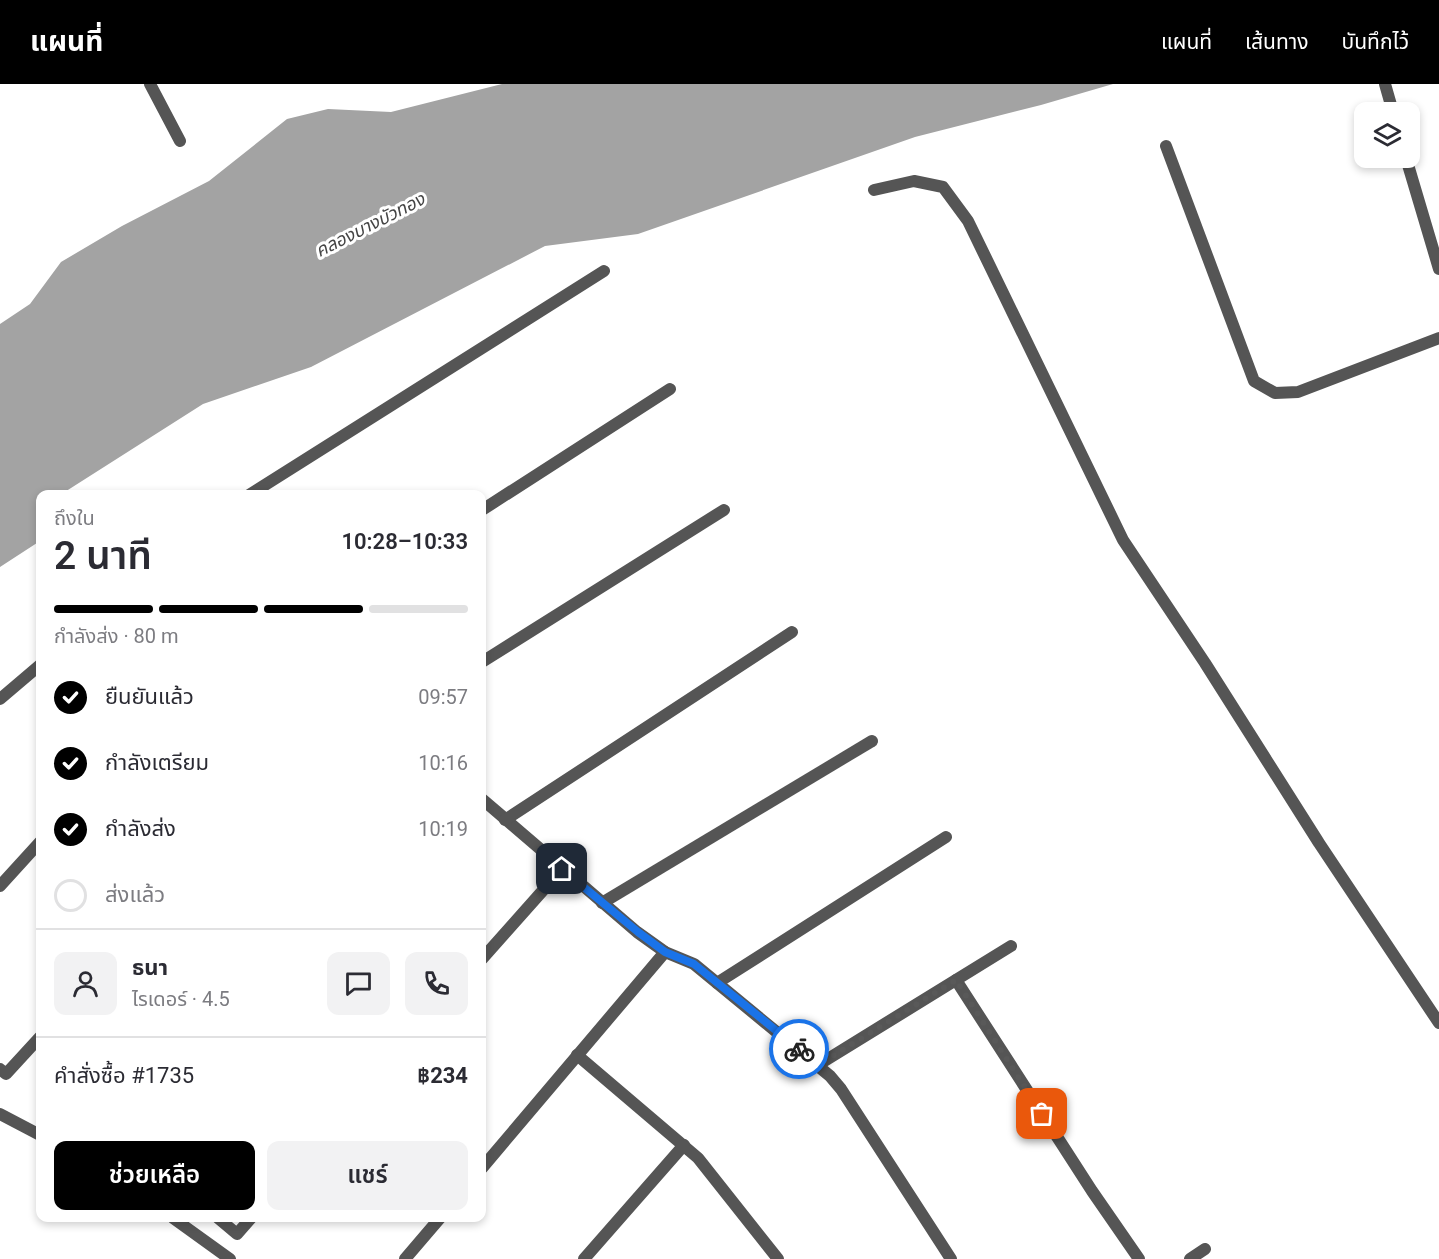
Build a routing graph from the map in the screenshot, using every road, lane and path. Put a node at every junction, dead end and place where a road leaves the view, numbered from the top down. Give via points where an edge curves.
1 (150, 84) edge
2 (1385, 84) edge
3 (1390, 102) edge
4 (180, 141) dead end
5 (1166, 146) dead end
6 (1409, 168) edge
7 (874, 190) dead end
8 (1439, 269) edge
9 (604, 271) dead end
10 (1439, 338) edge
11 (670, 389) dead end
12 (257, 490) edge
13 (486, 507) edge
14 (724, 510) dead end
15 (792, 632) dead end
16 (486, 659) edge
17 (36, 668) edge
18 (0, 699) edge
19 (872, 741) dead end
20 (486, 803) edge
21 (505, 820) junction
22 (946, 837) dead end
23 (36, 846) edge
24 (562, 869) junction
25 (0, 886) edge
26 (602, 903) junction
27 (1011, 946) dead end
28 (665, 952) junction
29 (486, 954) edge
30 (956, 980) junction
31 (717, 983) junction
32 (1439, 1023) edge
33 (36, 1040) edge
34 (577, 1055) junction
35 (818, 1065) junction
36 (0, 1069) edge
37 (0, 1114) edge
38 (36, 1133) edge
39 (684, 1145) junction
40 (486, 1163) edge
41 (179, 1222) edge
42 (223, 1222) edge
43 (248, 1222) edge
44 (437, 1222) edge
45 (1204, 1249) dead end
46 (230, 1259) edge
47 (405, 1259) edge
48 (584, 1259) edge
49 (778, 1259) edge
50 (951, 1259) edge
51 (1139, 1259) edge
52 (1190, 1259) edge

1 - 4 street
2 - 3 street
5 - 10 street via 1254,381 1275,393 1298,392
6 - 8 street
7 - 32 street via 914,181 944,187 968,221 1124,540
9 - 12 street
11 - 13 street
14 - 16 street
15 - 21 street
17 - 18 street
19 - 26 street
20 - 21 street
21 - 24 street
22 - 31 street
23 - 25 street
24 - 26 street
24 - 29 street
26 - 28 street
27 - 30 street
28 - 31 street via 694,964
28 - 34 street
30 - 35 street
30 - 51 street
31 - 35 street
33 - 36 street via 6,1074
34 - 39 street
34 - 40 street
35 - 50 street via 841,1089
37 - 38 street
39 - 48 street
39 - 49 street
41 - 46 street
42 - 43 street via 237,1234
44 - 47 street
45 - 52 street

